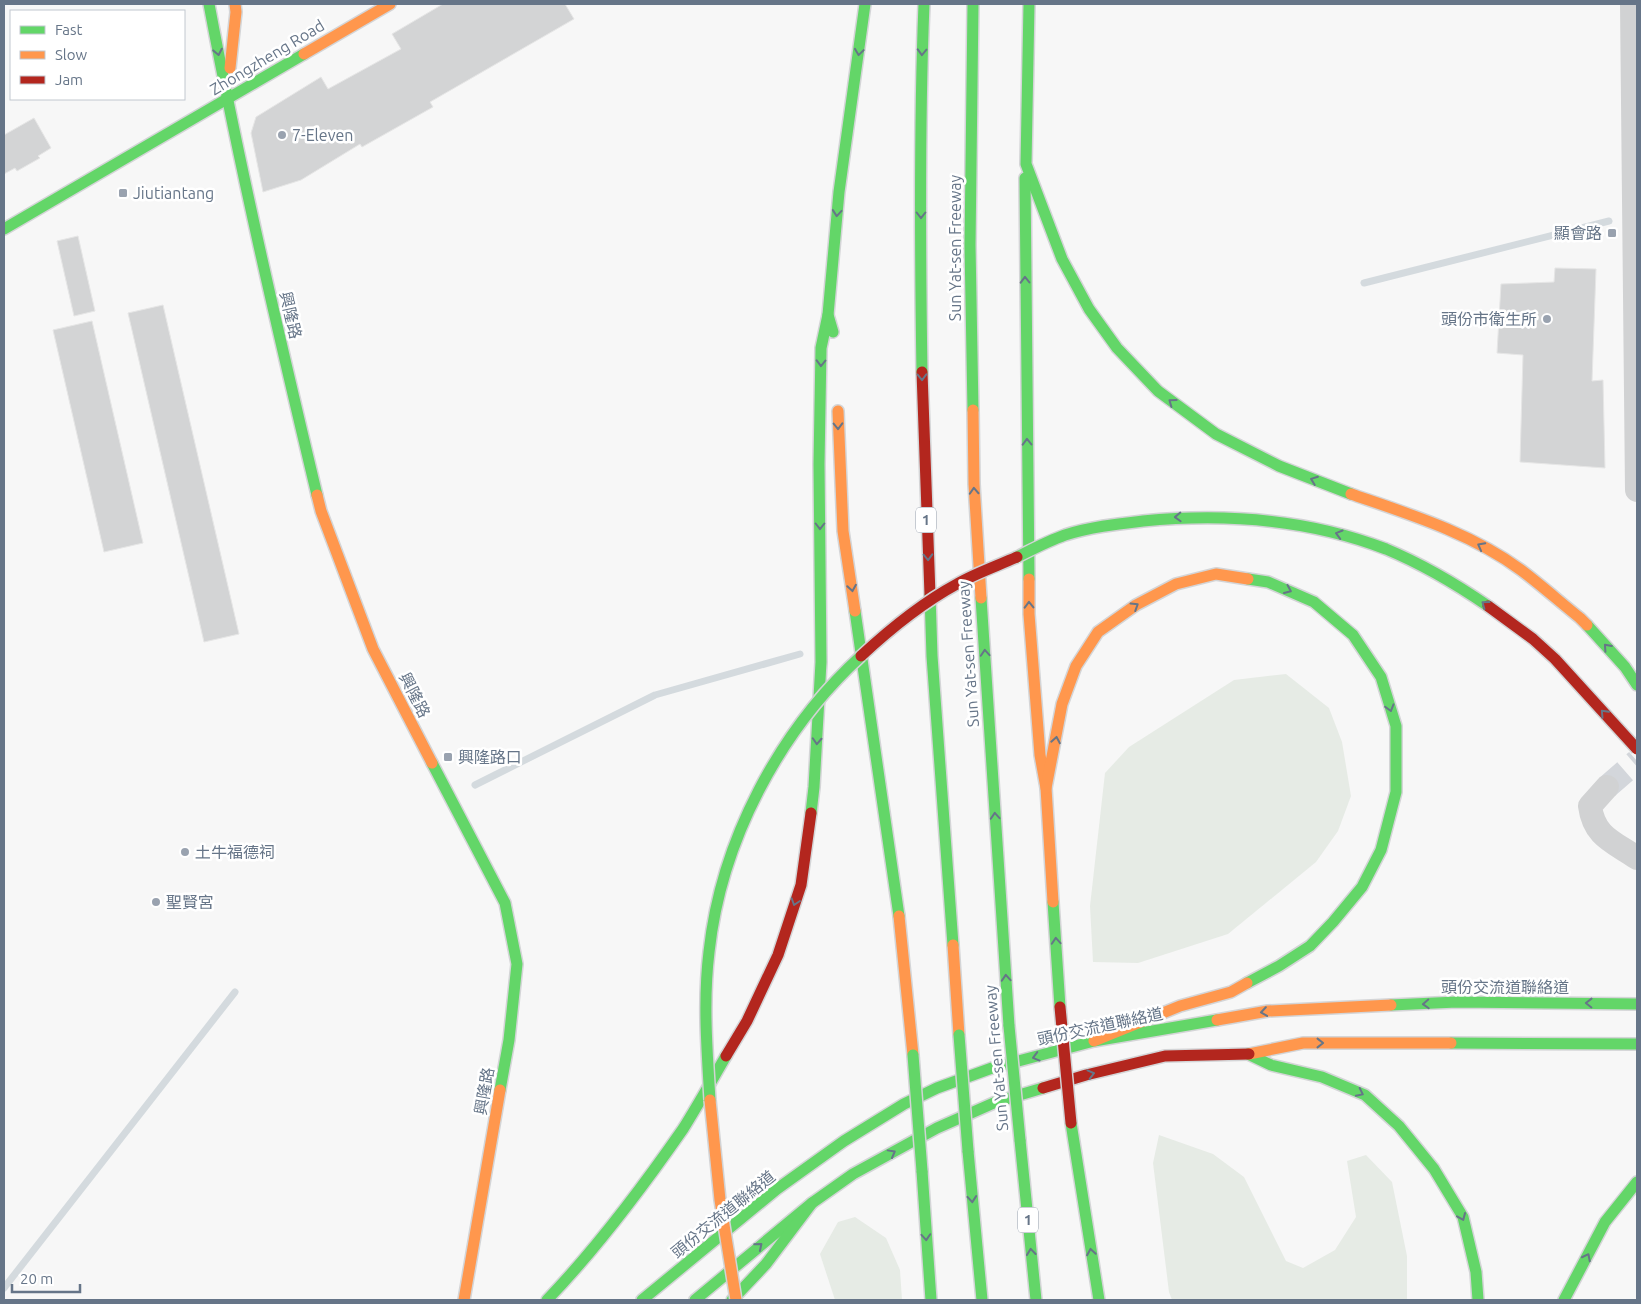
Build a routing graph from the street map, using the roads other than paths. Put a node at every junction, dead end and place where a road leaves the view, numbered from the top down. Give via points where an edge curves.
1 (209, 4) edge
2 (236, 4) edge
3 (390, 4) edge
4 (865, 4) edge
5 (924, 4) edge
6 (973, 4) edge
7 (1029, 4) edge
8 (1632, 4) edge
9 (227, 99) junction
10 (1026, 164) junction
11 (4, 229) edge
12 (828, 315) junction
13 (837, 344) dead end
14 (838, 399) dead end
15 (1637, 490) edge
16 (1637, 685) edge
17 (1637, 749) edge
18 (1607, 787) tunnel mouth
19 (1046, 788) junction
20 (1637, 858) edge
21 (1637, 1004) edge
22 (1094, 1041) junction
23 (1637, 1044) edge
24 (1248, 1054) junction
25 (1637, 1182) edge
26 (812, 1203) junction
27 (464, 1300) edge
28 (547, 1300) edge
29 (642, 1300) edge
30 (695, 1300) edge
31 (732, 1300) edge
32 (736, 1300) edge
33 (931, 1300) edge
34 (982, 1300) edge
35 (1036, 1300) edge
36 (1099, 1300) edge
37 (1478, 1300) edge
38 (1564, 1300) edge

1 -> 9 main road, 興隆路
2 - 9 main road
3 - 9 main road, Zhongzheng Road
4 -> 12 main road via 839,192
5 -> 34 main road, Sun Yat-sen Freeway / 1, bridge via 920,253 932,656
35 -> 6 main road, Sun Yat-sen Freeway / 1, bridge via 1009,1026 974,484 970,245
7 - 10 main road
8 - 15 street
9 - 11 main road, Zhongzheng Road
9 - 27 main road, 興隆路 via 321,512 373,649 504,903 517,964 510,1040
16 -> 10 main road via 1625,667 1580,618 1520,569 1428,520 1279,466 1216,434 1158,391 1116,348 1088,309 1062,259
19 -> 10 main road via 1040,755 1029,614
12 - 13 main road
12 -> 28 main road via 821,358 821,662 814,787 801,885 778,955 747,1021 683,1128 629,1202
14 -> 33 main road, bridge via 843,531 899,918 913,1055
17 -> 32 main road, bridge via 1553,657 1482,601 1388,550 1336,532 1274,521 1215,516 1108,525 1058,538 955,585 899,622 857,658 824,693 786,742 738,835 712,930 706,978 708,1075 725,1237
18 - 20 street via 1590,806 1592,820 1599,832
19 -> 22 main road via 1062,704 1076,666 1098,632 1136,605 1176,584 1216,574 1268,582 1314,602 1346,629 1382,677 1396,726 1396,792 1381,850 1362,887 1310,946 1231,992 1180,1006
36 -> 19 main road, bridge via 1071,1123
21 -> 22 main road, 頭份交流道聯絡道 via 1457,1002 1268,1010
22 -> 29 main road, 頭份交流道聯絡道 via 992,1068 904,1104 844,1141 777,1189
24 -> 23 main road via 1303,1042
26 -> 24 main road via 870,1164 937,1128 996,1102 1165,1056
24 -> 37 main road via 1271,1065 1322,1077 1365,1095 1399,1126 1434,1169 1463,1217 1476,1272
38 -> 25 main road via 1605,1222
30 -> 26 main road
26 - 31 main road via 766,1264

